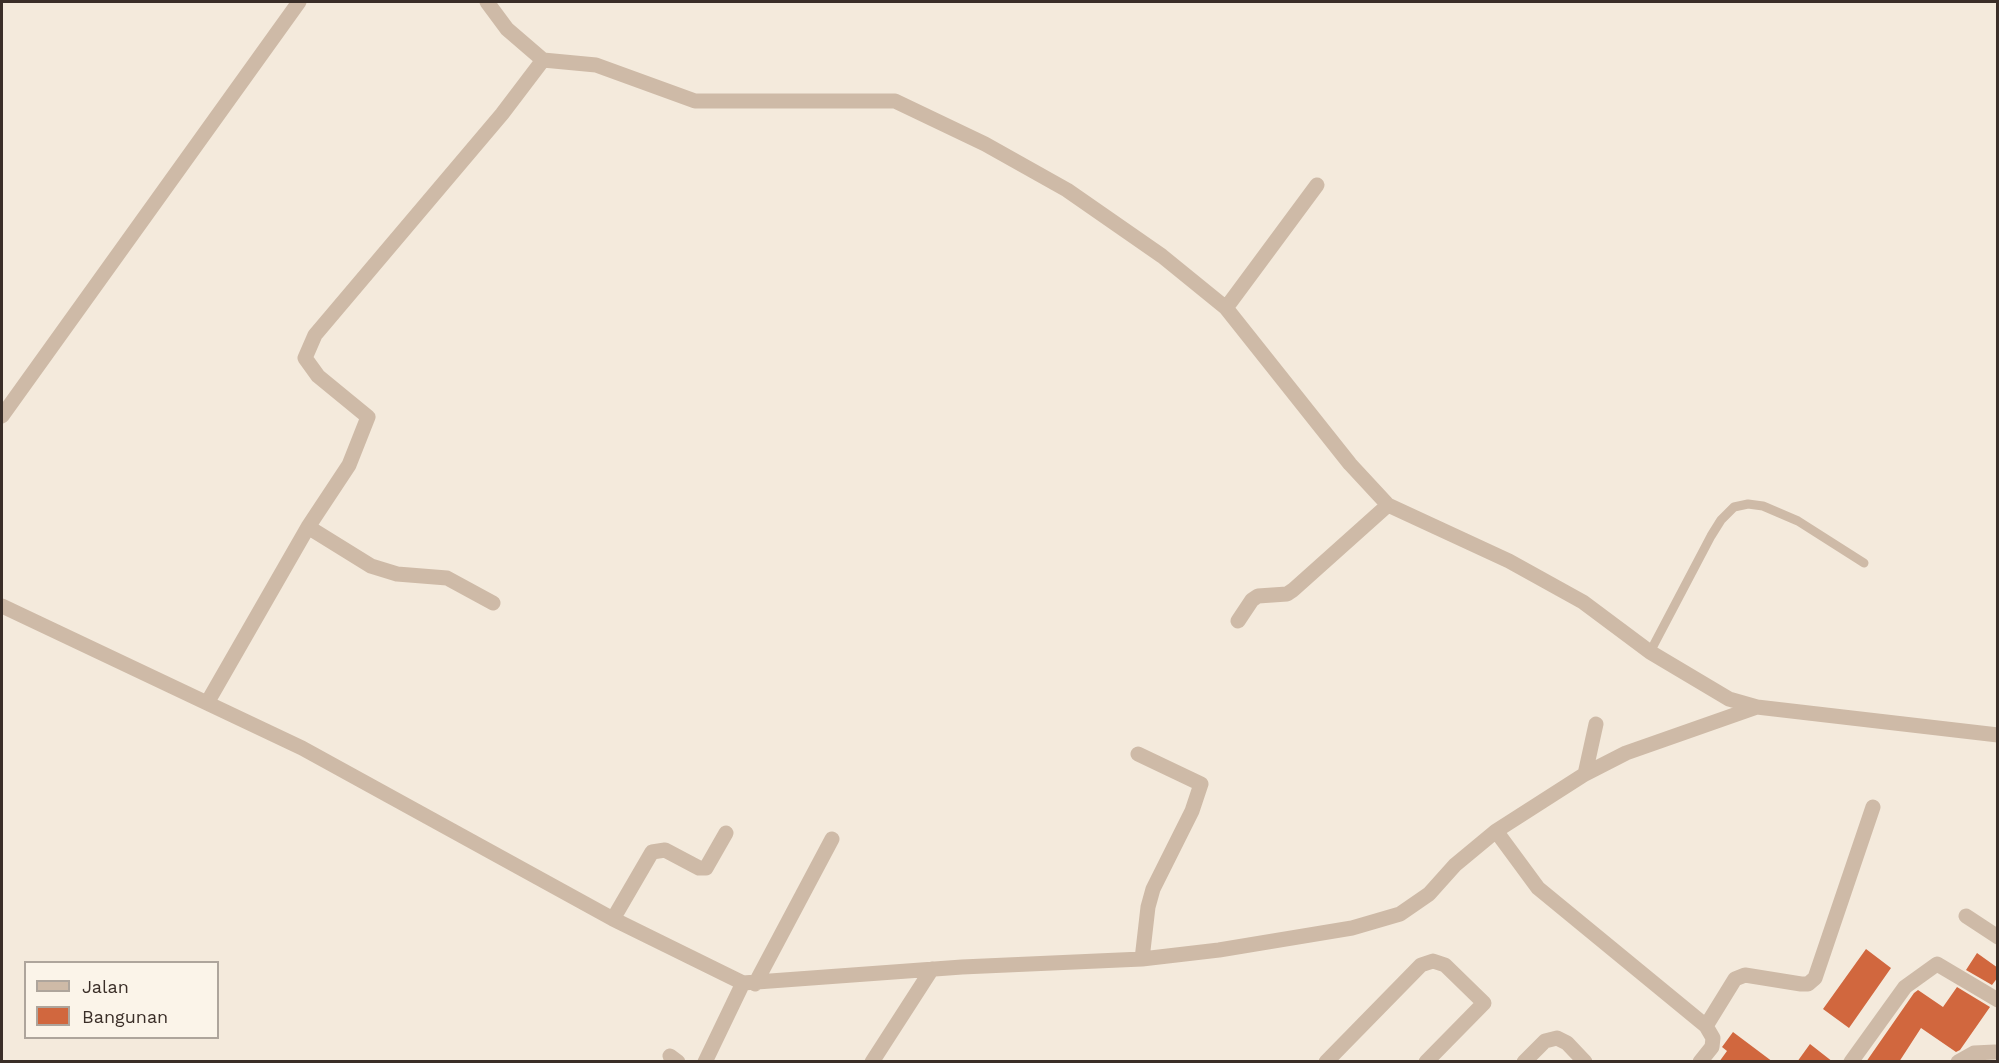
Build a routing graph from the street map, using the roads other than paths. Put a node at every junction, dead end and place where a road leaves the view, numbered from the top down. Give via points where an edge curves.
1 (298, 2) edge
2 (487, 2) edge
3 (543, 60) junction
4 (1317, 185) dead end
5 (1226, 308) junction
6 (2, 416) edge
7 (1388, 505) junction
8 (308, 527) junction
9 (1864, 563) dead end
10 (493, 603) dead end
11 (2, 606) edge
12 (1238, 621) dead end
13 (1650, 652) junction
14 (207, 704) junction
15 (1757, 706) junction
16 (1596, 724) dead end
17 (1998, 735) edge
18 (1138, 754) dead end
19 (1585, 774) junction
20 (1873, 807) dead end
21 (1496, 831) junction
22 (726, 833) dead end
23 (832, 839) dead end
24 (1965, 916) dead end
25 (613, 919) junction
26 (1998, 937) edge
27 (1142, 959) junction
28 (932, 969) junction
29 (749, 984) junction
30 (1998, 1000) edge
31 (1706, 1026) junction
32 (1997, 1051) edge
33 (705, 1062) edge
34 (872, 1062) edge
35 (1326, 1062) edge
36 (1426, 1062) edge
37 (1524, 1062) edge
38 (1585, 1062) edge
39 (1700, 1062) edge
40 (1851, 1062) edge
41 (1958, 1062) edge

1 - 6 street
2 - 3 street via 507,29
3 - 5 street via 596,65 695,101 895,101 985,144 1067,190 1162,256
3 - 8 street via 315,335 305,358 318,376 368,417 349,465
4 - 5 street
5 - 7 street via 1350,464
7 - 12 street via 1293,590 1258,596
7 - 13 street via 1518,566 1583,602
8 - 10 street via 371,566 397,574 447,578
8 - 14 street
9 - 13 lane via 1798,521 1748,504 1734,507 1720,520
11 - 14 street
13 - 15 street via 1729,699
14 - 25 street via 302,748
15 - 17 street
15 - 19 street via 1626,753
16 - 19 street
18 - 27 street via 1201,784 1153,889
19 - 21 street
20 - 31 street via 1815,978 1801,984 1745,975 1736,980
21 - 27 street via 1455,865 1429,894 1400,914 1352,928
21 - 31 street via 1538,888
22 - 25 street via 706,868 665,850 652,852
23 - 29 street
24 - 26 street
25 - 29 street
27 - 28 street
28 - 29 street
28 - 34 street
29 - 33 street
30 - 40 street via 1937,963 1905,987
31 - 39 street via 1713,1038 1712,1047
32 - 41 street via 1974,1053
35 - 36 street via 1421,965 1433,961 1445,965 1484,1003
37 - 38 street via 1545,1041 1557,1038

